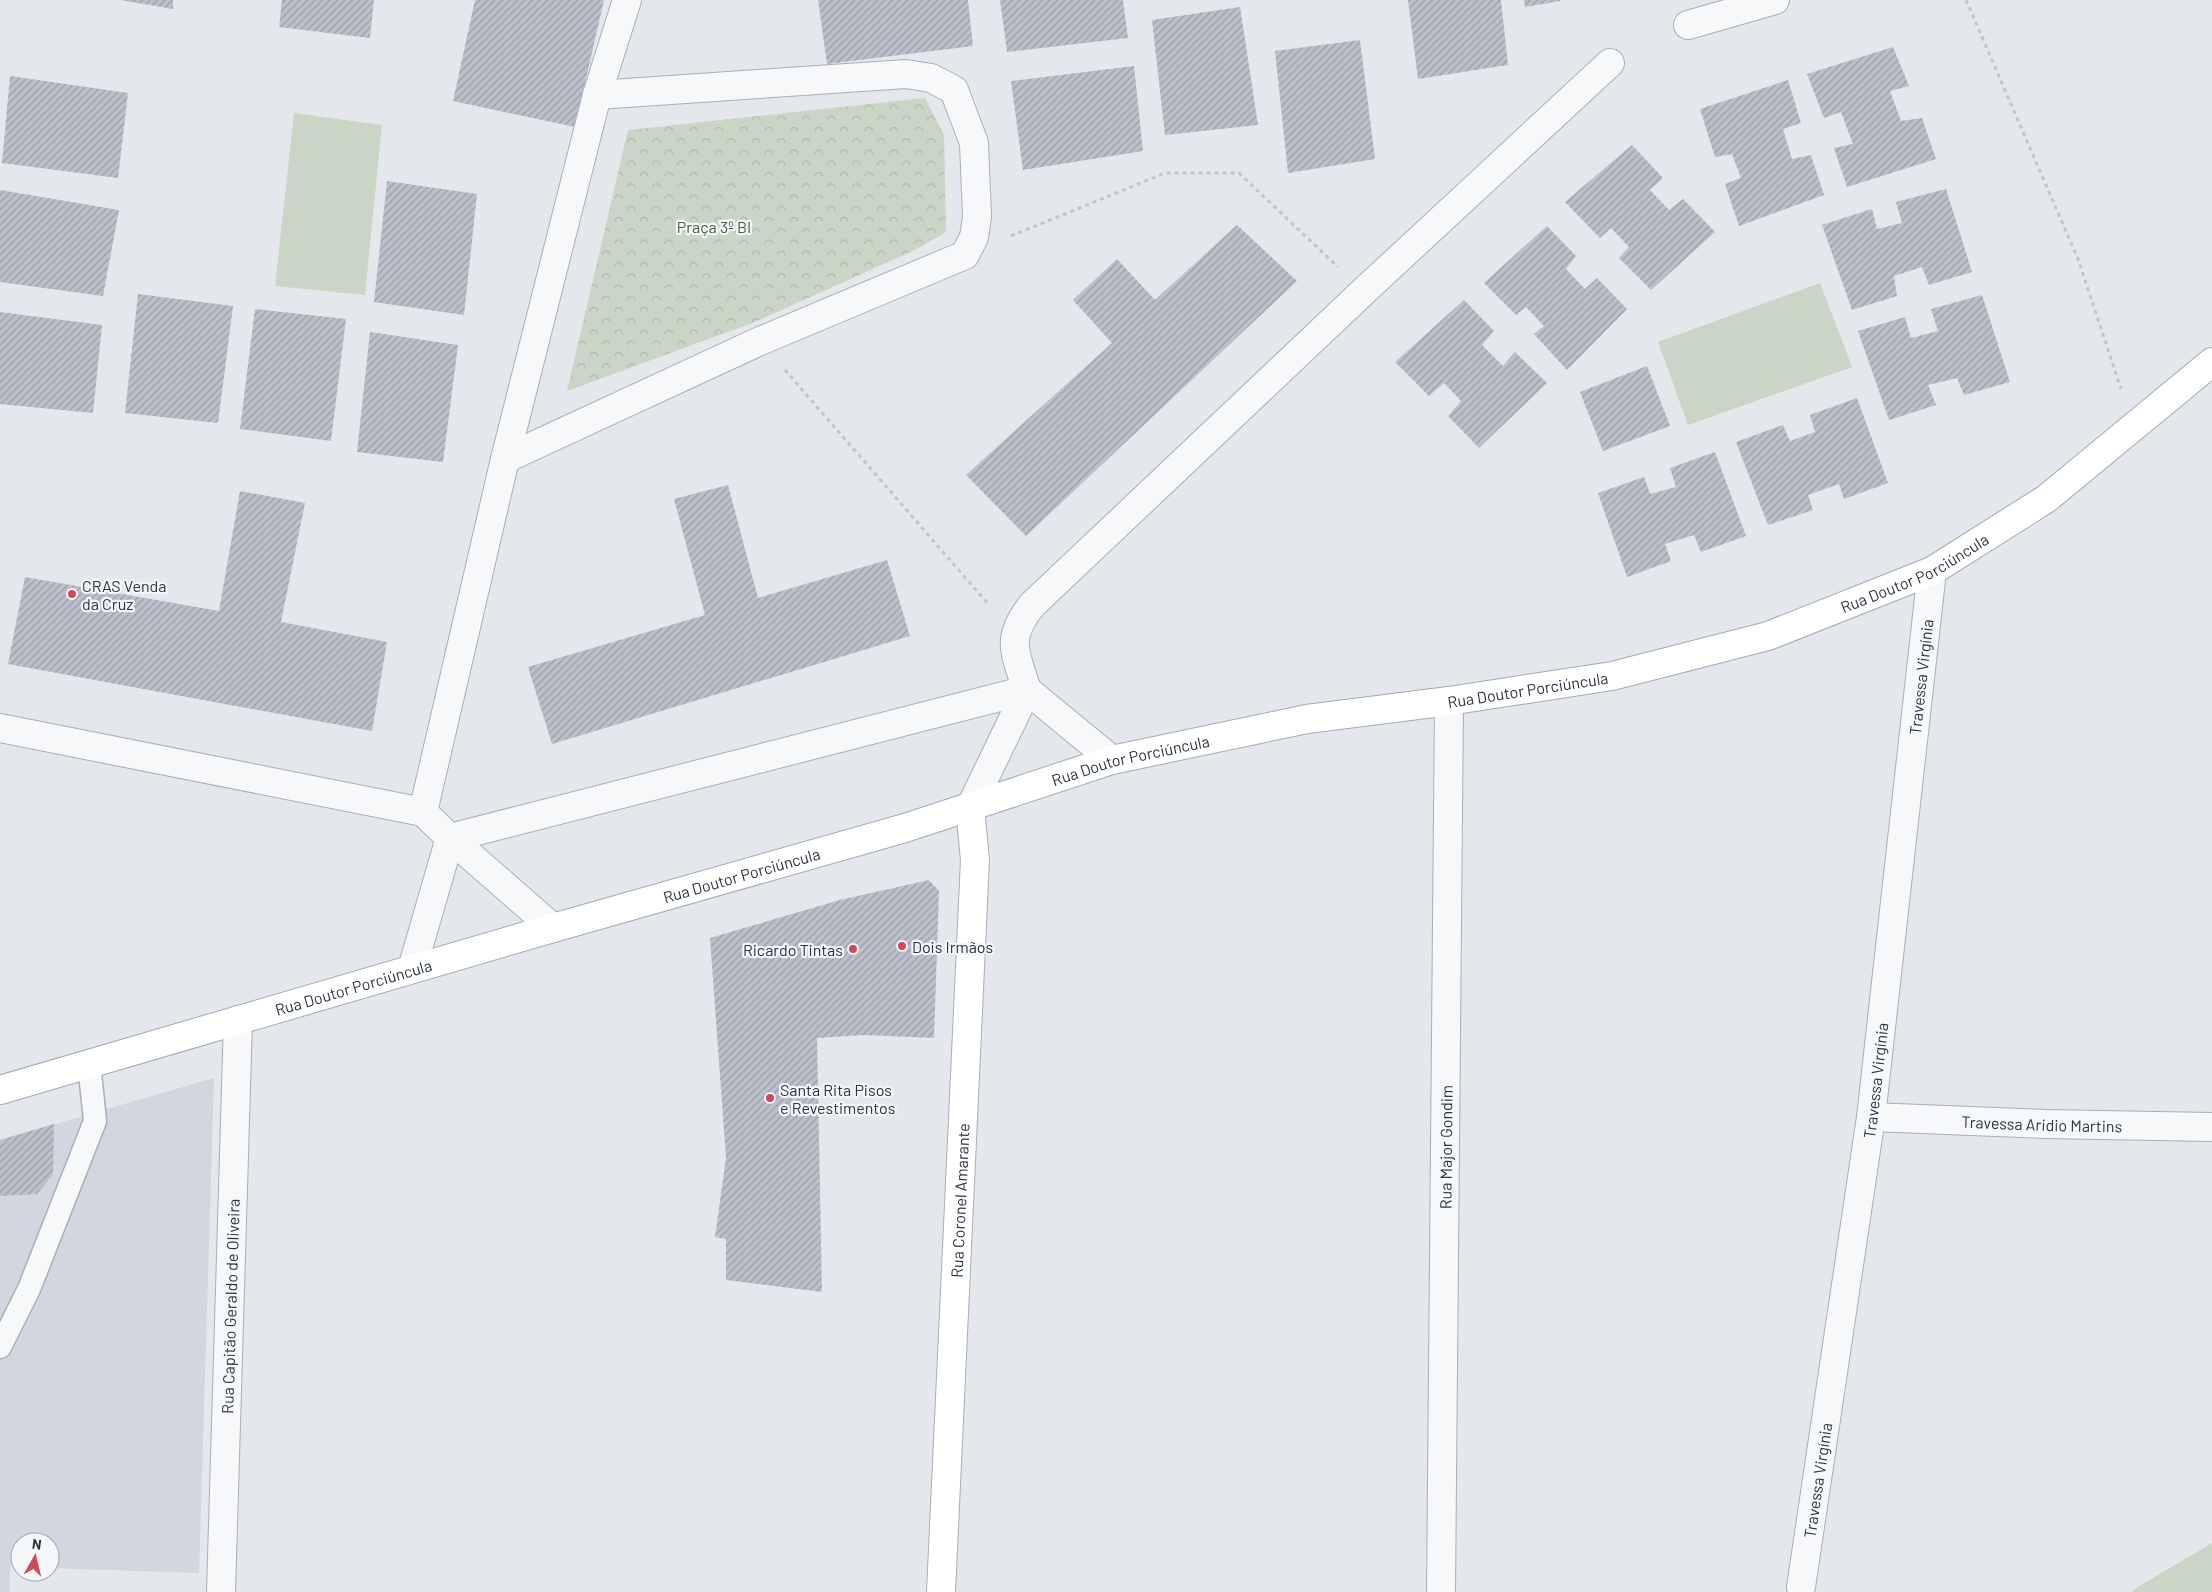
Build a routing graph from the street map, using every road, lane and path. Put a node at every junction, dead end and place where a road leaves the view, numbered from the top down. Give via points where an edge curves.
1 (627, 0) edge
2 (1775, 0) edge
3 (1966, 0) edge
4 (1688, 25) dead end
5 (1610, 63) dead end
6 (597, 95) junction
7 (964, 255) junction
8 (1364, 291) junction
9 (760, 341) junction
10 (2212, 362) edge
11 (2133, 426) junction
12 (505, 458) junction
13 (1932, 571) junction
14 (1014, 635) junction
15 (1027, 690) junction
16 (1449, 701) junction
17 (0, 728) edge
18 (1112, 760) junction
19 (970, 808) junction
20 (423, 812) junction
21 (450, 838) junction
22 (553, 928) junction
23 (412, 969) junction
24 (238, 1020) junction
25 (88, 1063) junction
26 (0, 1090) edge
27 (1871, 1117) junction
28 (2212, 1127) edge
29 (0, 1348) edge
30 (1801, 1586) dead end
31 (221, 1592) edge
32 (940, 1592) edge
33 (1441, 1592) edge

1 - 6 street
2 - 4 street
3 - 11 path via 2078,259
5 - 8 street
6 - 7 street via 906,74 931,78 954,90 974,143 977,217 974,237
6 - 12 street
7 - 8 path via 1165,173 1239,172
7 - 9 street
8 - 14 street via 1032,605
9 - 12 street
9 - 14 path
10 - 11 main road, Rua Doutor Porciúncula
11 - 13 main road, Rua Doutor Porciúncula via 2046,500
12 - 20 street
13 - 16 main road, Rua Doutor Porciúncula via 1768,636 1612,676
13 - 27 street, Travessa Virgínia
14 - 15 street via 1014,648
15 - 18 street
15 - 19 street
15 - 21 street
16 - 18 main road, Rua Doutor Porciúncula via 1306,719
16 - 33 street, Rua Major Gondim
17 - 20 street
18 - 19 main road, Rua Doutor Porciúncula
19 - 22 main road, Rua Doutor Porciúncula
19 - 32 main road, Rua Coronel Amarante via 975,860
20 - 21 street
21 - 22 street
21 - 23 street
22 - 23 main road, Rua Doutor Porciúncula
23 - 24 main road, Rua Doutor Porciúncula
24 - 25 main road, Rua Doutor Porciúncula
24 - 31 street, Rua Capitão Geraldo de Oliveira
25 - 26 main road, Rua Doutor Porciúncula
25 - 29 lane via 95,1121 29,1289
27 - 28 street, Travessa Aridio Martins
27 - 30 street, Travessa Virgínia

